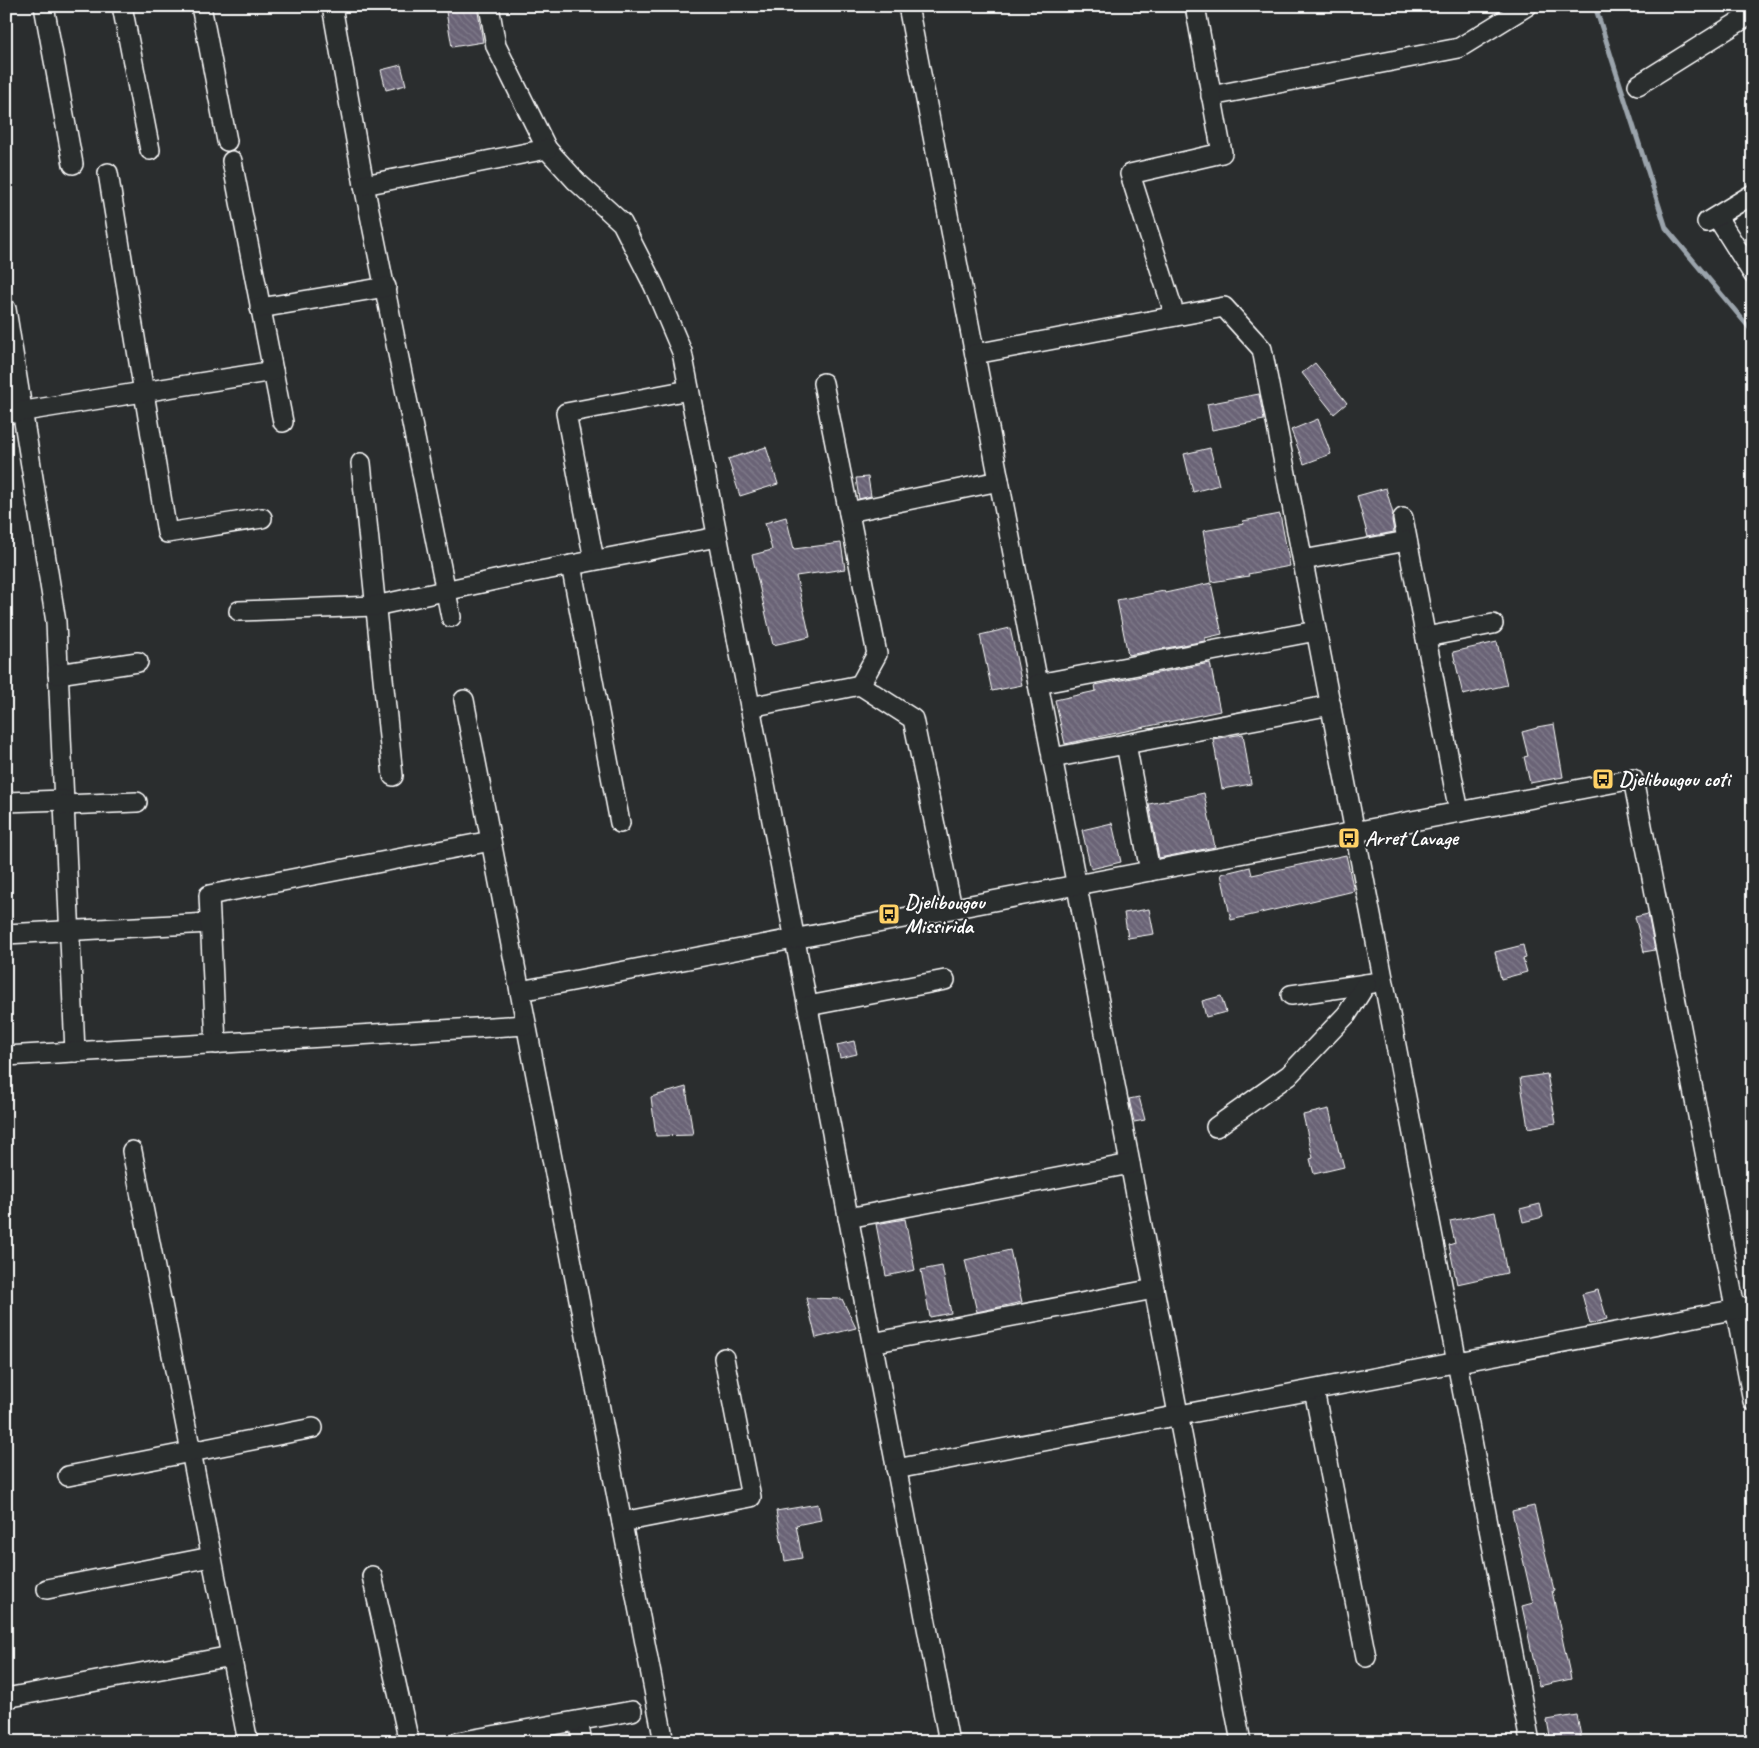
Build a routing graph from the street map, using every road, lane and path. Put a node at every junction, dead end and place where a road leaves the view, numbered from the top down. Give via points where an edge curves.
1 (44, 6) edge
2 (122, 6) edge
3 (202, 6) edge
4 (332, 6) edge
5 (489, 6) edge
6 (908, 6) edge
7 (1195, 6) edge
8 (1527, 6) edge
9 (1500, 13) edge
10 (1753, 13) edge
11 (1638, 86) dead end
12 (1212, 96) junction
13 (227, 141) dead end
14 (547, 149) junction
15 (150, 150) dead end
16 (232, 160) dead end
17 (73, 164) dead end
18 (108, 174) dead end
19 (364, 185) junction
20 (1753, 194) edge
21 (1753, 274) edge
22 (386, 287) junction
23 (260, 308) junction
24 (6, 309) edge
25 (1175, 316) junction
26 (974, 354) junction
27 (273, 372) junction
28 (823, 383) dead end
29 (690, 390) junction
30 (144, 392) junction
31 (14, 412) edge
32 (283, 422) dead end
33 (360, 463) dead end
34 (999, 480) junction
35 (849, 512) junction
36 (262, 518) dead end
37 (1403, 518) dead end
38 (718, 537) junction
39 (1407, 541) junction
40 (594, 560) junction
41 (1303, 560) junction
42 (571, 565) junction
43 (446, 590) junction
44 (375, 606) junction
45 (239, 611) dead end
46 (451, 617) dead end
47 (1493, 624) dead end
48 (1316, 631) junction
49 (1426, 636) junction
50 (138, 662) dead end
51 (58, 674) junction
52 (1038, 684) junction
53 (860, 685) junction
54 (464, 700) dead end
55 (1331, 705) junction
56 (750, 707) junction
57 (1126, 744) junction
58 (1052, 758) junction
59 (393, 776) dead end
60 (6, 802) edge
61 (64, 802) junction
62 (137, 802) dead end
63 (1459, 812) junction
64 (620, 823) dead end
65 (1355, 832) junction
66 (491, 842) junction
67 (1150, 871) junction
68 (1076, 885) junction
69 (952, 908) junction
70 (210, 923) junction
71 (70, 931) junction
72 (6, 934) edge
73 (794, 938) junction
74 (946, 980) dead end
75 (1375, 982) junction
76 (520, 991) junction
77 (1291, 995) dead end
78 (808, 1006) junction
79 (526, 1025) junction
80 (216, 1044) junction
81 (75, 1052) junction
82 (6, 1056) edge
83 (1216, 1127) dead end
84 (132, 1151) dead end
85 (1130, 1164) junction
86 (848, 1218) junction
87 (1154, 1289) junction
88 (1744, 1308) edge
89 (872, 1343) junction
90 (724, 1358) dead end
91 (1457, 1362) junction
92 (1314, 1390) junction
93 (1753, 1401) edge
94 (1178, 1416) junction
95 (313, 1428) dead end
96 (191, 1452) junction
97 (896, 1469) junction
98 (68, 1476) dead end
99 (622, 1522) junction
100 (211, 1557) junction
101 (372, 1576) dead end
102 (47, 1589) dead end
103 (231, 1656) junction
104 (1366, 1658) dead end
105 (6, 1698) edge
106 (632, 1711) dead end
107 (578, 1720) junction
108 (469, 1741) edge
109 (248, 1742) edge
110 (409, 1742) edge
111 (582, 1742) edge
112 (664, 1742) edge
113 (949, 1742) edge
114 (1240, 1742) edge
115 (1530, 1742) edge

1 - 17 street
2 - 15 street
3 - 13 street
4 - 19 street
5 - 14 street via 496,46
6 - 26 street
7 - 12 street
8 - 9 street
9 - 12 street via 1460,48
10 - 11 street
12 - 25 street via 1222,152 1130,174
14 - 19 street
14 - 29 street via 622,223 682,352
16 - 23 street
18 - 30 street
19 - 22 street
20 - 21 street via 1712,219
22 - 23 street
22 - 43 street
23 - 27 street
24 - 31 street
25 - 26 street
25 - 41 street via 1224,307 1262,349
26 - 34 street
27 - 30 street
27 - 32 street
28 - 35 street
29 - 38 street
29 - 40 street via 566,413
30 - 31 street
30 - 36 street via 167,533
31 - 51 street via 56,622
33 - 44 street
34 - 35 street
34 - 52 street
35 - 53 street via 877,654
37 - 39 street
38 - 40 street
38 - 56 street
39 - 41 street
39 - 49 street
40 - 42 street
41 - 48 street
42 - 43 street
42 - 64 street
43 - 44 street
43 - 46 street
44 - 45 street
44 - 59 street
47 - 49 street
48 - 52 street
48 - 55 street
49 - 63 street
50 - 51 street
51 - 61 street
52 - 58 street
53 - 56 street
53 - 69 street via 913,719
54 - 66 street
55 - 57 street
55 - 65 street
56 - 73 street
57 - 58 street
57 - 67 street
58 - 68 street
60 - 61 street
61 - 62 street
61 - 71 street
63 - 65 street
63 - 88 street via 1633,778
65 - 67 street
65 - 75 street
66 - 70 street via 209,895
66 - 76 street
67 - 68 street
68 - 69 street
68 - 85 street
69 - 73 street
70 - 71 street
70 - 80 street
71 - 72 street
71 - 81 street
73 - 76 street
73 - 78 street
74 - 78 street
75 - 77 street
75 - 83 street via 1289,1076
75 - 91 street
76 - 79 street
78 - 86 street
79 - 80 street
79 - 99 street
80 - 81 street
81 - 82 street
84 - 96 street
85 - 86 street
85 - 87 street
86 - 89 street
87 - 89 street
87 - 94 street
88 - 91 street
88 - 93 street
89 - 97 street
90 - 99 street via 751,1497
91 - 92 street
91 - 115 street
92 - 94 street
92 - 104 street
94 - 97 street
94 - 114 street
95 - 96 street
96 - 98 street
96 - 100 street
97 - 113 street
99 - 112 street
100 - 102 street
100 - 103 street
101 - 110 street
103 - 105 street
103 - 109 street
106 - 107 street
107 - 108 street
107 - 111 street

